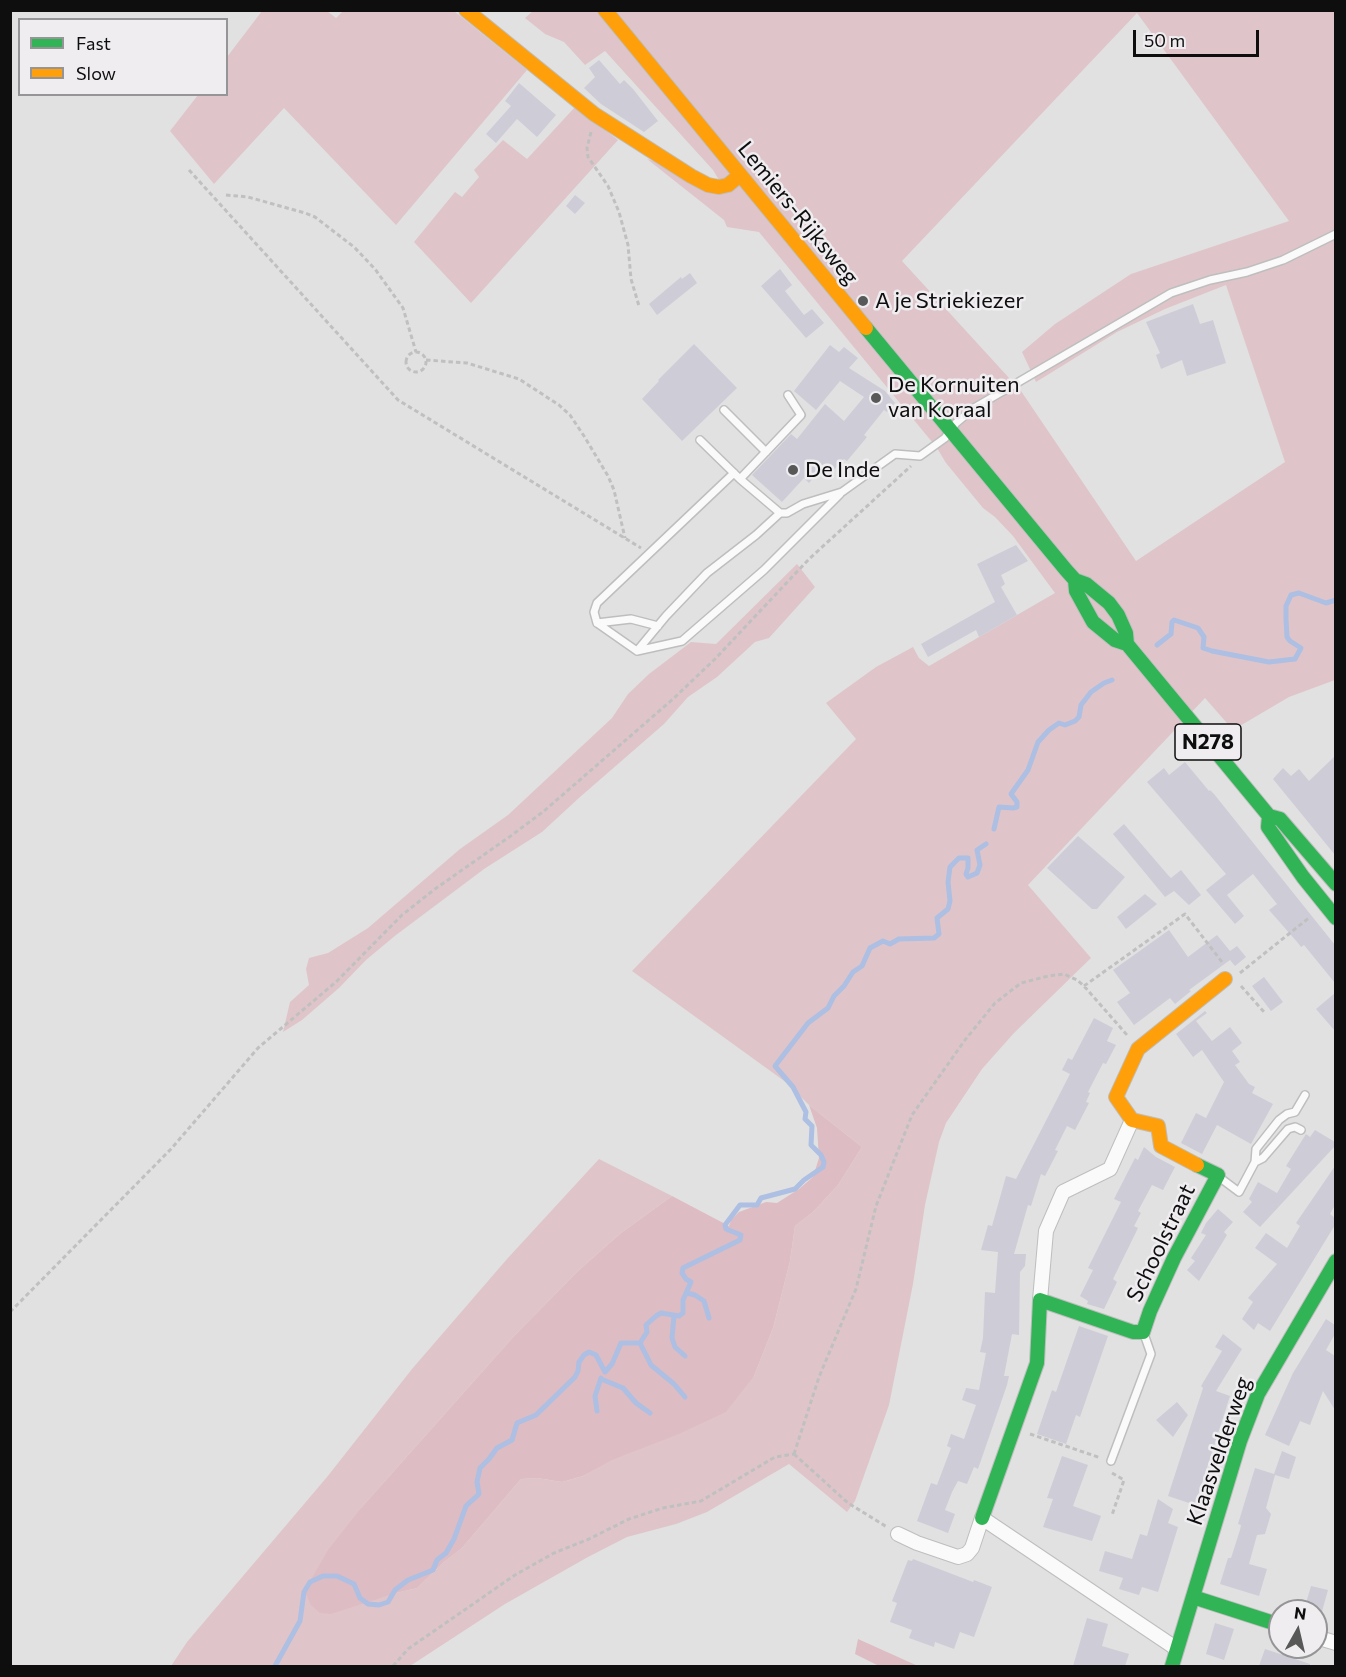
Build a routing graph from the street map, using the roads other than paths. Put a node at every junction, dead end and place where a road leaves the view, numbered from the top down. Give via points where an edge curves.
1 (465, 10) edge
2 (605, 10) edge
3 (740, 175) junction
4 (1335, 234) edge
5 (788, 395) dead end
6 (724, 410) dead end
7 (951, 431) junction
8 (700, 440) dead end
9 (766, 452) junction
10 (734, 473) junction
11 (740, 479) junction
12 (842, 492) junction
13 (780, 513) junction
14 (1075, 580) junction
15 (597, 623) junction
16 (658, 626) junction
17 (1127, 644) junction
18 (637, 651) junction
19 (1269, 816) junction
20 (1335, 884) edge
21 (1335, 918) edge
22 (1225, 972) road end
23 (1305, 1095) dead end
24 (1132, 1120) junction
25 (1301, 1130) dead end
26 (1255, 1162) junction
27 (1218, 1175) junction
28 (1335, 1262) edge
29 (1040, 1300) junction
30 (1143, 1332) junction
31 (1111, 1461) road end
32 (982, 1518) junction
33 (897, 1534) road end
34 (1193, 1597) junction
35 (1268, 1621) edge
36 (1178, 1649) junction
37 (1172, 1666) edge

1 - 3 street via 599,117 708,185 725,186
2 - 3 street, Lemiers-Rijksweg / N278
3 - 7 street, Lemiers-Rijksweg / N278
4 - 7 lane via 1283,260 1171,294 974,408
5 - 9 lane via 801,415
6 - 9 lane
7 - 12 lane via 920,456 895,454
7 - 14 street, Lemiers-Rijksweg / N278
8 - 10 lane
9 - 11 lane
10 - 11 lane
10 - 15 lane via 597,603
11 - 13 lane
12 - 13 lane
12 - 18 lane via 764,570 682,641
13 - 16 lane via 707,573
14 - 17 street, Lemiers-Rijksweg / N278 via 1109,603 1126,633
14 - 17 street, Lemiers-Rijksweg / N278 via 1076,591 1093,622 1115,640
15 - 16 lane via 631,619
15 - 18 lane
16 - 18 lane
17 - 19 street, Lemiers-Rijksweg / N278
19 - 20 street, Lemiers-Rijksweg / N278 via 1280,819
19 - 21 street, Lemiers-Rijksweg / N278 via 1268,827
22 - 24 street via 1138,1049 1116,1097
23 - 26 lane via 1295,1112 1279,1120 1256,1149
24 - 27 street, Schoolstraat via 1158,1126 1161,1146
24 - 29 street via 1110,1169 1063,1192 1046,1231
25 - 26 lane via 1295,1126 1288,1129
26 - 27 lane via 1239,1192
27 - 30 street, Schoolstraat via 1174,1258
28 - 34 street, Klaasvelderweg via 1258,1394
29 - 30 street, Schoolstraat
29 - 32 street via 1037,1363
30 - 31 lane via 1150,1354
32 - 33 street via 972,1548 958,1557
32 - 36 street
34 - 35 street
34 - 36 street, Klaasvelderweg
36 - 37 street, Klaasvelderweg

